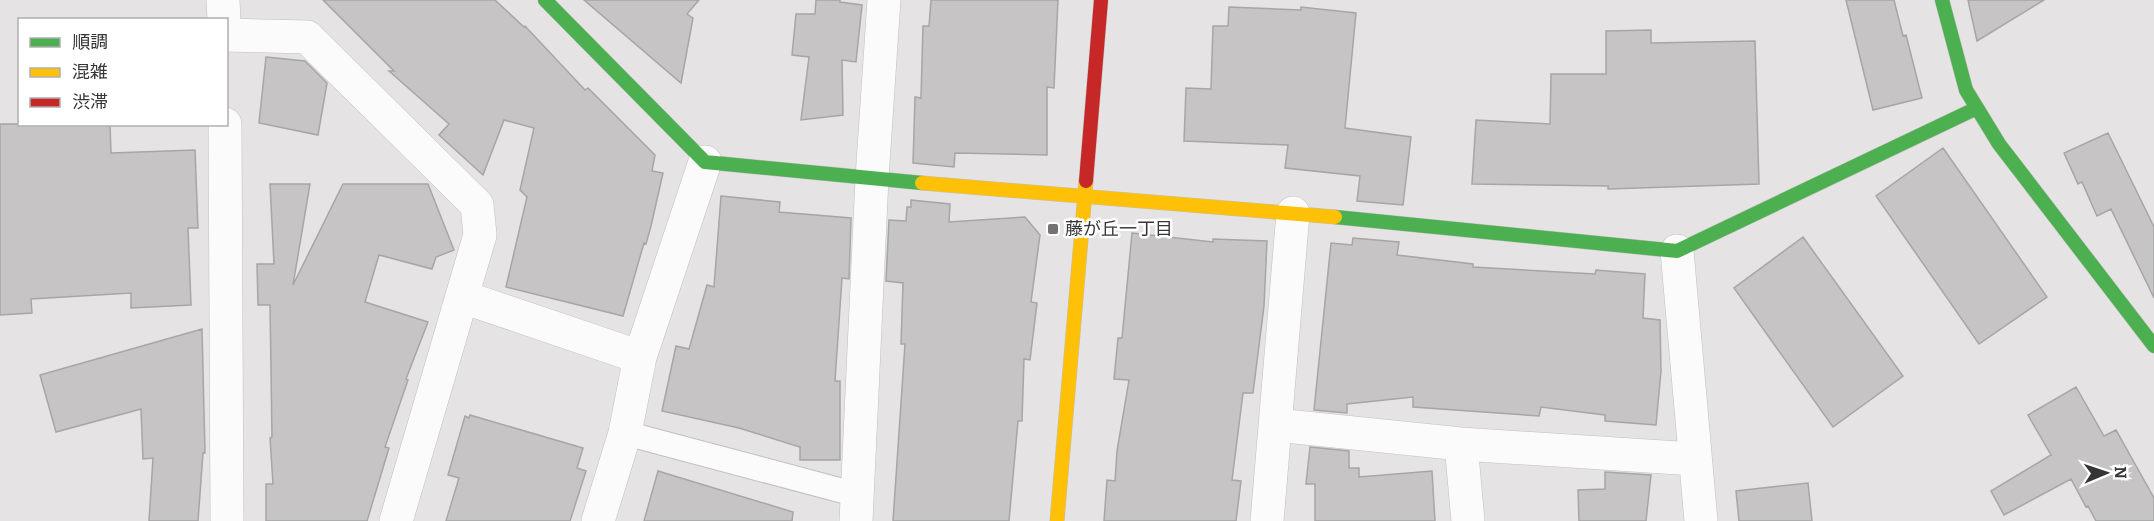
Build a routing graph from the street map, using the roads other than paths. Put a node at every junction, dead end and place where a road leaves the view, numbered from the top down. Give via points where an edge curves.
1 (223, 0) edge
2 (544, 0) edge
3 (884, 0) edge
4 (1101, 0) edge
5 (1942, 0) edge
6 (224, 18) edge
7 (228, 35) edge
8 (1977, 108) junction
9 (225, 126) edge
10 (705, 162) junction
11 (872, 178) junction
12 (1084, 198) junction
13 (1293, 213) junction
14 (1677, 251) junction
15 (463, 297) junction
16 (2154, 346) edge
17 (640, 357) junction
18 (1276, 425) junction
19 (625, 433) junction
20 (1461, 444) junction
21 (1694, 459) junction
22 (857, 508) edge
23 (227, 521) edge
24 (396, 521) edge
25 (598, 521) edge
26 (1057, 521) edge
27 (1267, 521) edge
28 (1468, 521) edge
29 (1701, 521) edge

1 - 6 street
2 - 10 street
3 - 11 street
4 - 12 street
5 - 8 street via 1966,90
7 - 15 street via 308,37 477,205 480,236
8 - 14 street
8 - 16 street via 1999,144
9 - 23 street
10 - 11 street
10 - 17 street
11 - 12 street
11 - 22 street
12 - 13 street
12 - 26 street
13 - 14 street
13 - 18 street
14 - 21 street
15 - 17 street
15 - 24 street
17 - 19 street
18 - 20 street
18 - 27 street
19 - 22 lane
19 - 25 street
20 - 21 street
20 - 28 street
21 - 29 street

